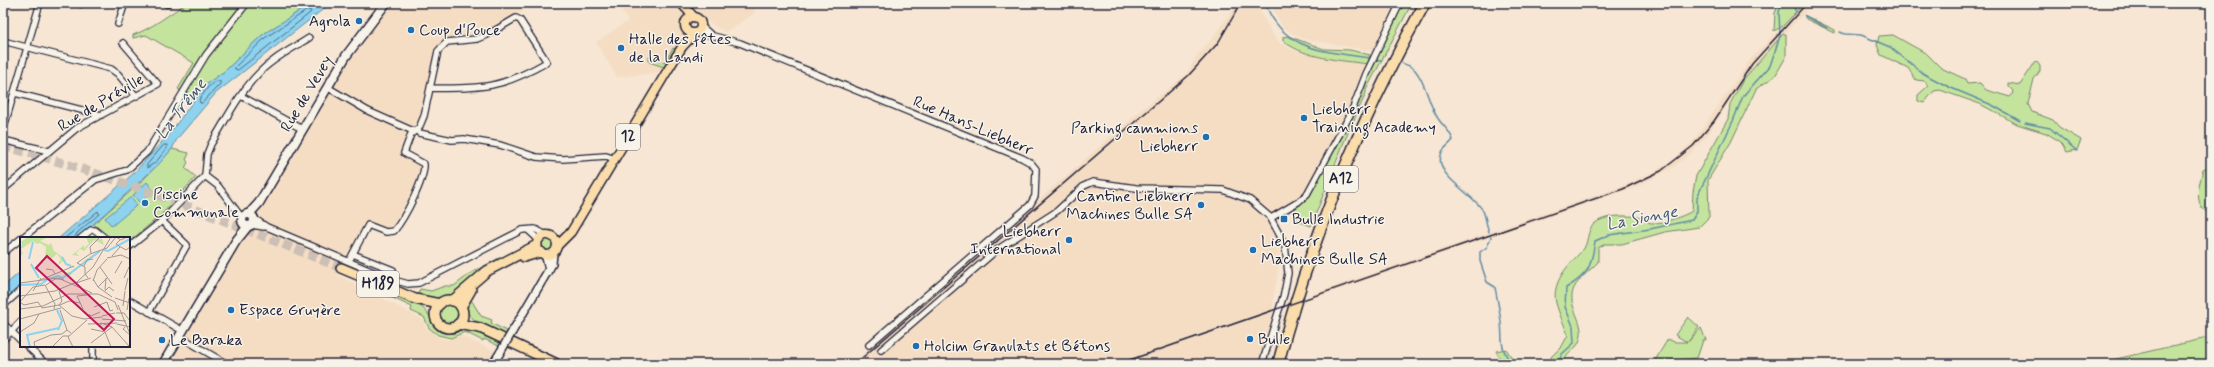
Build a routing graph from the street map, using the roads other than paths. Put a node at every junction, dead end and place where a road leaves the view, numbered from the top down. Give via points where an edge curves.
1 (40, 3) edge
2 (125, 3) edge
3 (247, 3) edge
4 (386, 3) edge
5 (681, 3) edge
6 (1400, 3) edge
7 (1418, 3) edge
8 (1425, 3) edge
9 (691, 18) junction
10 (118, 24) dead end
11 (695, 31) junction
12 (309, 38) dead end
13 (3, 41) edge
14 (123, 43) dead end
15 (28, 47) junction
16 (327, 87) junction
17 (431, 88) junction
18 (15, 93) junction
19 (136, 96) junction
20 (241, 96) junction
21 (101, 114) junction
22 (302, 129) junction
23 (3, 131) edge
24 (415, 131) junction
25 (3, 140) edge
26 (49, 151) junction
27 (615, 159) junction
28 (205, 176) junction
29 (3, 190) edge
30 (1271, 218) junction
31 (249, 220) junction
32 (162, 221) junction
33 (23, 237) edge
34 (82, 237) edge
35 (104, 237) edge
36 (20, 240) edge
37 (541, 245) junction
38 (555, 245) junction
39 (130, 246) edge
40 (3, 253) edge
41 (353, 254) junction
42 (349, 261) junction
43 (341, 268) tunnel mouth
44 (549, 269) junction
45 (393, 270) dead end
46 (20, 291) edge
47 (415, 299) junction
48 (452, 300) junction
49 (130, 301) edge
50 (440, 304) junction
51 (3, 306) edge
52 (462, 311) junction
53 (149, 312) junction
54 (435, 313) junction
55 (20, 322) edge
56 (3, 323) edge
57 (458, 324) junction
58 (480, 328) junction
59 (11, 331) junction
60 (181, 334) junction
61 (3, 340) edge
62 (20, 340) edge
63 (869, 345) dead end
64 (28, 347) edge
65 (93, 347) edge
66 (881, 350) dead end
67 (555, 363) dead end
68 (46, 364) edge
69 (93, 364) edge
70 (163, 364) edge
71 (227, 364) edge
72 (493, 364) edge
73 (1262, 364) edge
74 (1271, 364) edge
75 (1278, 364) edge

1 - 15 street
2 - 10 street
3 - 33 street via 206,55 147,152 127,170 95,180
4 - 16 main road, Rue de Vevey via 346,56
5 - 9 main road
6 - 30 street via 1366,74 1351,113 1308,194
7 - 74 highway, A12 via 1373,91 1331,186 1301,268
8 - 75 highway, A12 via 1378,94 1340,181 1307,270
9 - 11 main road via 700,21
9 - 11 main road via 684,25
11 - 27 main road, 12 via 682,47
11 - 63 street, Rue Hans-Liebherr via 740,43 1027,161 1036,169 1035,196 1030,205
12 - 20 street via 259,72
13 - 15 street
14 - 19 street, Rue de Préville via 158,84
15 - 18 street
15 - 19 street via 111,69
16 - 22 main road, Rue de Vevey
16 - 24 street via 368,112
17 - 17 street via 453,90 502,84 547,62 520,20 516,18 477,39 447,42 435,58
17 - 24 street via 424,116
18 - 21 street
18 - 23 street
19 - 21 street, Rue de Préville
20 - 22 street
20 - 28 street via 211,144 207,154
21 - 26 street, Rue de Préville via 77,128
22 - 31 main road, Rue de Vevey
24 - 27 street via 452,140 464,139 500,145 536,157 562,159 606,156
24 - 41 street via 404,153 421,161 424,168 405,214 398,227 390,233 368,226
25 - 26 street
26 - 29 street, Rue de Préville
27 - 38 main road, 12 via 574,227
28 - 31 street via 218,186
28 - 32 street
30 - 66 street via 1252,201 1226,190 1136,188 1090,183 1060,210 998,249
30 - 73 street via 1285,245 1288,273
31 - 42 street
31 - 60 main road, Rue de Vevey
32 - 39 street
32 - 53 street via 187,245
34 - 35 street via 91,230
36 - 40 street
37 - 38 main road
37 - 38 main road, 12
37 - 42 street via 528,230 514,234 419,283 401,282
37 - 44 street
37 - 48 highway, 12 via 487,271
37 - 52 highway, 12 via 488,275 468,292
38 - 44 street
41 - 42 street
41 - 45 street
43 - 47 highway, H189
44 - 72 street, bridge
46 - 51 street
47 - 50 highway
47 - 54 highway
48 - 50 highway, 12
48 - 52 highway
49 - 53 street
50 - 54 highway
52 - 57 highway, 12
52 - 58 highway
53 - 60 street
54 - 57 highway via 437,321 443,327 451,328
55 - 59 street
56 - 59 street
57 - 58 highway
58 - 67 highway
59 - 61 street
59 - 62 street
60 - 70 main road, Rue de Vevey
60 - 71 street
64 - 68 street
65 - 69 street

